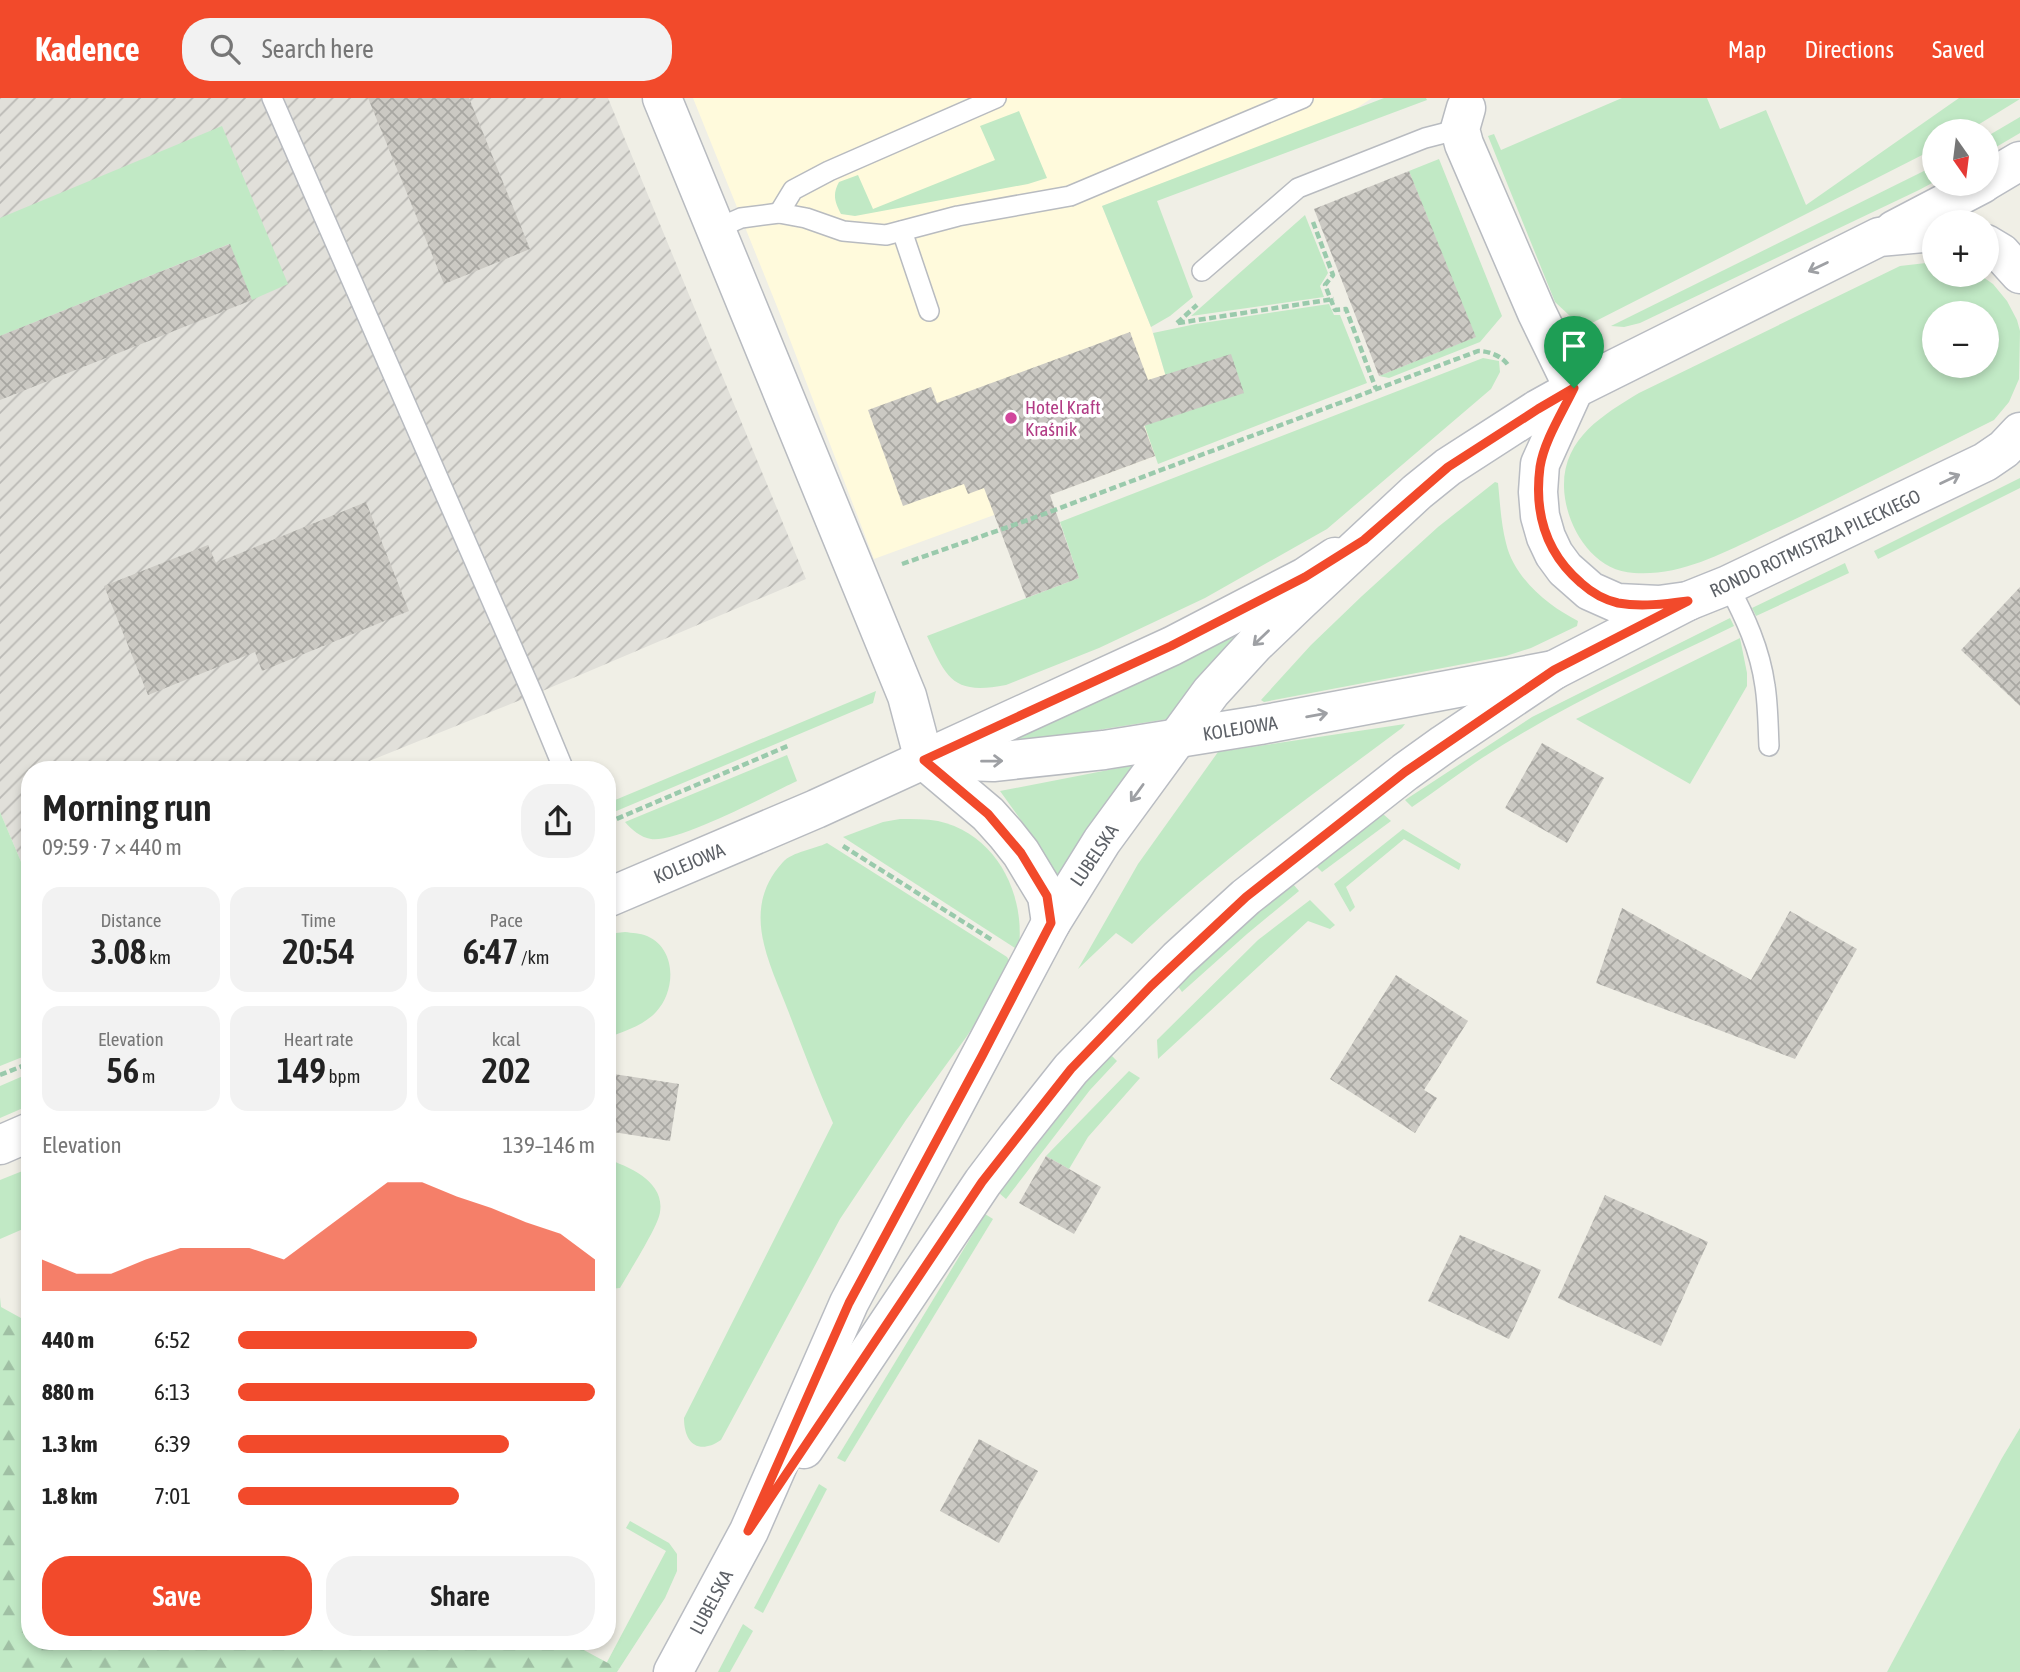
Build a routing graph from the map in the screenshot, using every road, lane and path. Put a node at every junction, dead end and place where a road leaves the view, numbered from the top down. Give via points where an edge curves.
1 (272, 98) edge
2 (662, 98) edge
3 (996, 98) edge
4 (1303, 98) edge
5 (1463, 119) joint
6 (2001, 174) edge
7 (779, 213) junction
8 (1312, 218) dead end
9 (716, 229) junction
10 (902, 231) junction
11 (1922, 233) edge
12 (1879, 237) junction
13 (1999, 252) edge
14 (1202, 271) dead end
15 (2020, 274) edge
16 (1333, 299) junction
17 (929, 311) dead end
18 (1177, 323) dead end
19 (1510, 370) dead end
20 (1574, 388) junction
21 (1377, 389) junction
22 (2020, 432) edge
23 (2020, 446) edge
24 (1985, 462) junction
25 (1364, 540) junction
26 (860, 579) junction
27 (1728, 584) junction
28 (1688, 601) junction
29 (1554, 670) junction
30 (1177, 738) junction
31 (790, 745) dead end
32 (1769, 746) dead end
33 (924, 760) junction
34 (560, 761) edge
35 (616, 819) edge
36 (838, 843) dead end
37 (616, 888) edge
38 (1051, 923) junction
39 (993, 941) dead end
40 (21, 1067) edge
41 (0, 1075) edge
42 (21, 1136) edge
43 (0, 1145) edge
44 (748, 1531) junction
45 (673, 1672) edge

1 - 34 lane
2 - 9 main road
3 - 7 lane via 793,190
4 - 10 lane via 1070,196
5 - 14 lane via 1298,188
5 - 20 main road via 1464,144
6 - 12 main road
7 - 9 lane via 741,218
7 - 10 lane via 843,231 886,235
8 - 16 path via 1333,275 1325,285
9 - 26 main road
10 - 17 lane
11 - 12 main road
12 -> 20 main road
13 - 15 main road
16 - 18 path
16 - 21 path via 1335,310 1346,309
19 - 21 path via 1506,361 1478,351
20 - 25 main road, LUBELSKA via 1448,467
20 - 28 main road, RONDO ROTMISTRZA PILECKIEGO via 1540,464 1540,516 1554,554 1590,591 1617,603
21 - 26 path
22 - 24 main road, RONDO ROTMISTRZA PILECKIEGO
23 - 24 main road
27 -> 24 main road, RONDO ROTMISTRZA PILECKIEGO
25 -> 30 main road, LUBELSKA via 1255,644
25 - 33 main road, KOLEJOWA via 1305,577 1171,646
26 - 33 main road via 907,696
27 - 28 main road, RONDO ROTMISTRZA PILECKIEGO
27 - 32 lane via 1756,648 1765,686
28 - 29 main road, LUBELSKA
30 -> 29 main road, KOLEJOWA
29 - 44 main road, LUBELSKA via 1405,772 1246,897 1071,1069 982,1182
33 -> 30 main road, KOLEJOWA via 1041,758
30 -> 38 main road, LUBELSKA via 1102,841
31 - 35 path
33 - 37 main road, KOLEJOWA via 816,809
33 - 38 main road via 988,814 1014,844 1047,896
36 - 39 path
38 - 44 main road, LUBELSKA via 849,1303
40 - 41 path
42 - 43 main road
44 - 45 main road, LUBELSKA

